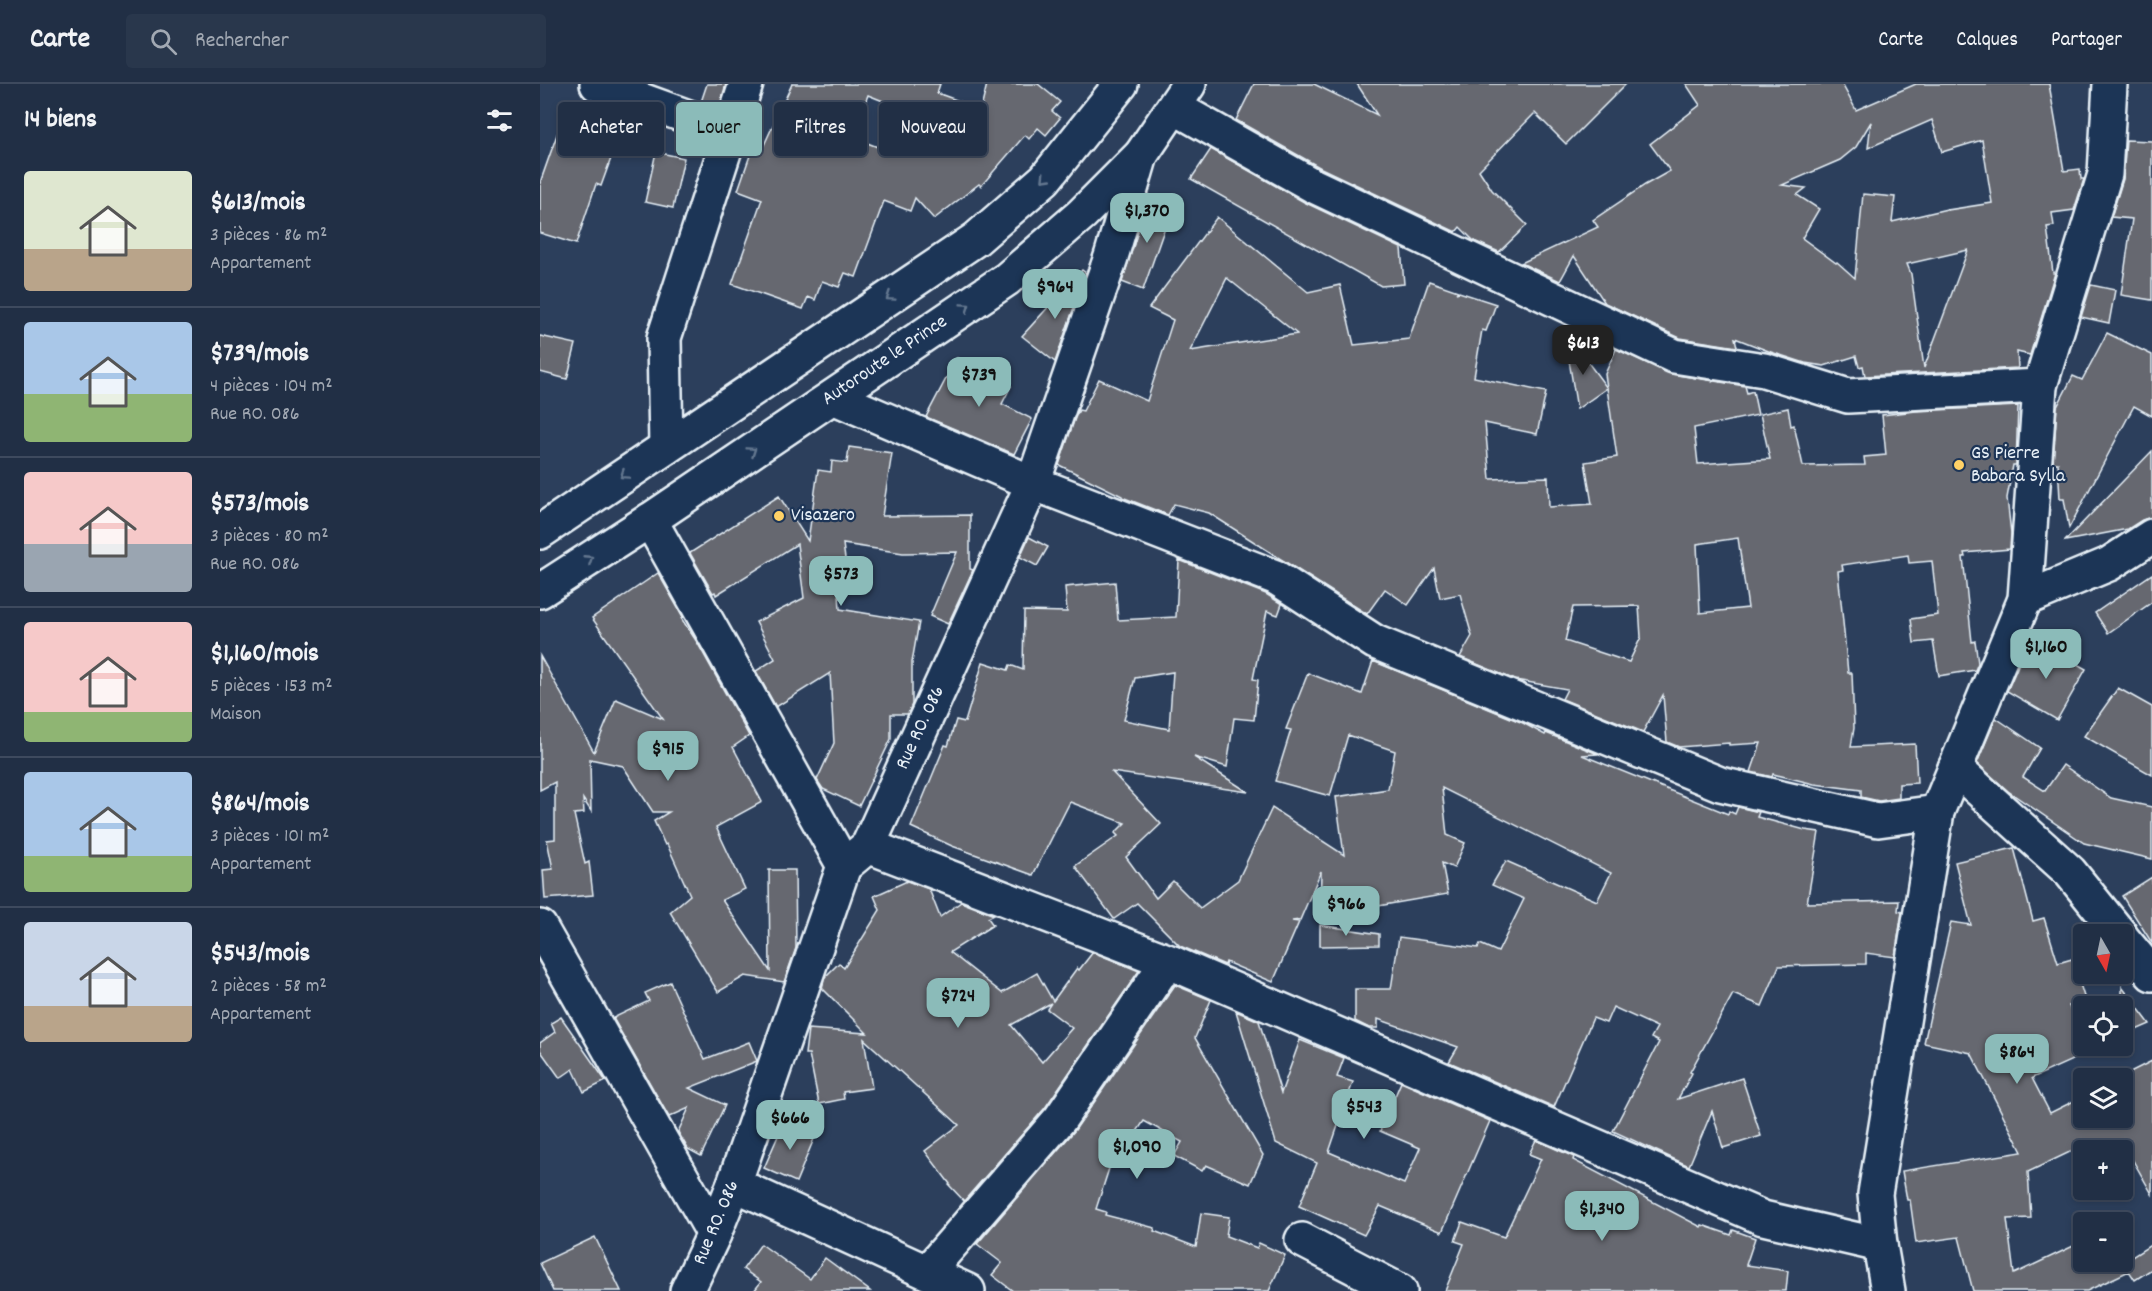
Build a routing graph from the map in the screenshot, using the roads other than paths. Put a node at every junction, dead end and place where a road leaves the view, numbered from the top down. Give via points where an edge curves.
1 (597, 84) edge
2 (746, 84) edge
3 (1121, 84) edge
4 (2109, 84) edge
5 (1181, 96) edge
6 (740, 102) edge
7 (676, 113) edge
8 (1141, 155) junction
9 (722, 156) edge
10 (2040, 386) junction
11 (833, 397) junction
12 (666, 447) junction
13 (1033, 483) junction
14 (650, 520) junction
15 (540, 532) edge
16 (2152, 536) edge
17 (540, 591) edge
18 (2025, 599) junction
19 (1955, 768) junction
20 (1937, 812) junction
21 (856, 856) junction
22 (2111, 924) edge
23 (540, 927) edge
24 (2133, 951) edge
25 (1172, 963) junction
26 (2152, 974) edge
27 (734, 1184) junction
28 (714, 1234) junction
29 (1302, 1240) dead end
30 (1880, 1245) junction
31 (928, 1271) junction
32 (687, 1291) edge
33 (968, 1291) edge
34 (1400, 1291) edge
35 (1888, 1291) edge

1 - 7 street
2 - 6 street
3 -> 12 street via 1045,179 976,239
4 - 10 street via 2105,174
5 - 8 street, Autoroute le Prince
5 - 10 street via 1312,185 1674,356 1764,370 1848,396
11 -> 8 street, Autoroute le Prince via 1007,279 1082,214
8 - 13 street, Rue RO. 086 via 1111,257
9 - 12 street via 664,338
10 - 18 street
11 - 13 street
14 -> 11 street, Autoroute le Prince
12 -> 15 street
13 - 20 street via 1275,577 1375,642 1720,784 1878,820
13 - 21 street, Rue RO. 086
17 -> 14 street, Autoroute le Prince
14 - 21 street
16 - 18 street via 2109,564
18 - 19 street
19 - 20 street
19 - 22 street via 2070,872
20 - 30 street via 1875,1194
21 - 25 street
21 - 27 street, Rue RO. 086
23 - 28 street
24 - 26 street
25 - 30 street via 1763,1218
25 - 31 street via 1159,974 1060,1119
27 - 28 street, Rue RO. 086
27 - 31 street
28 - 32 street, Rue RO. 086
29 - 34 street
30 - 35 street
31 - 33 street

